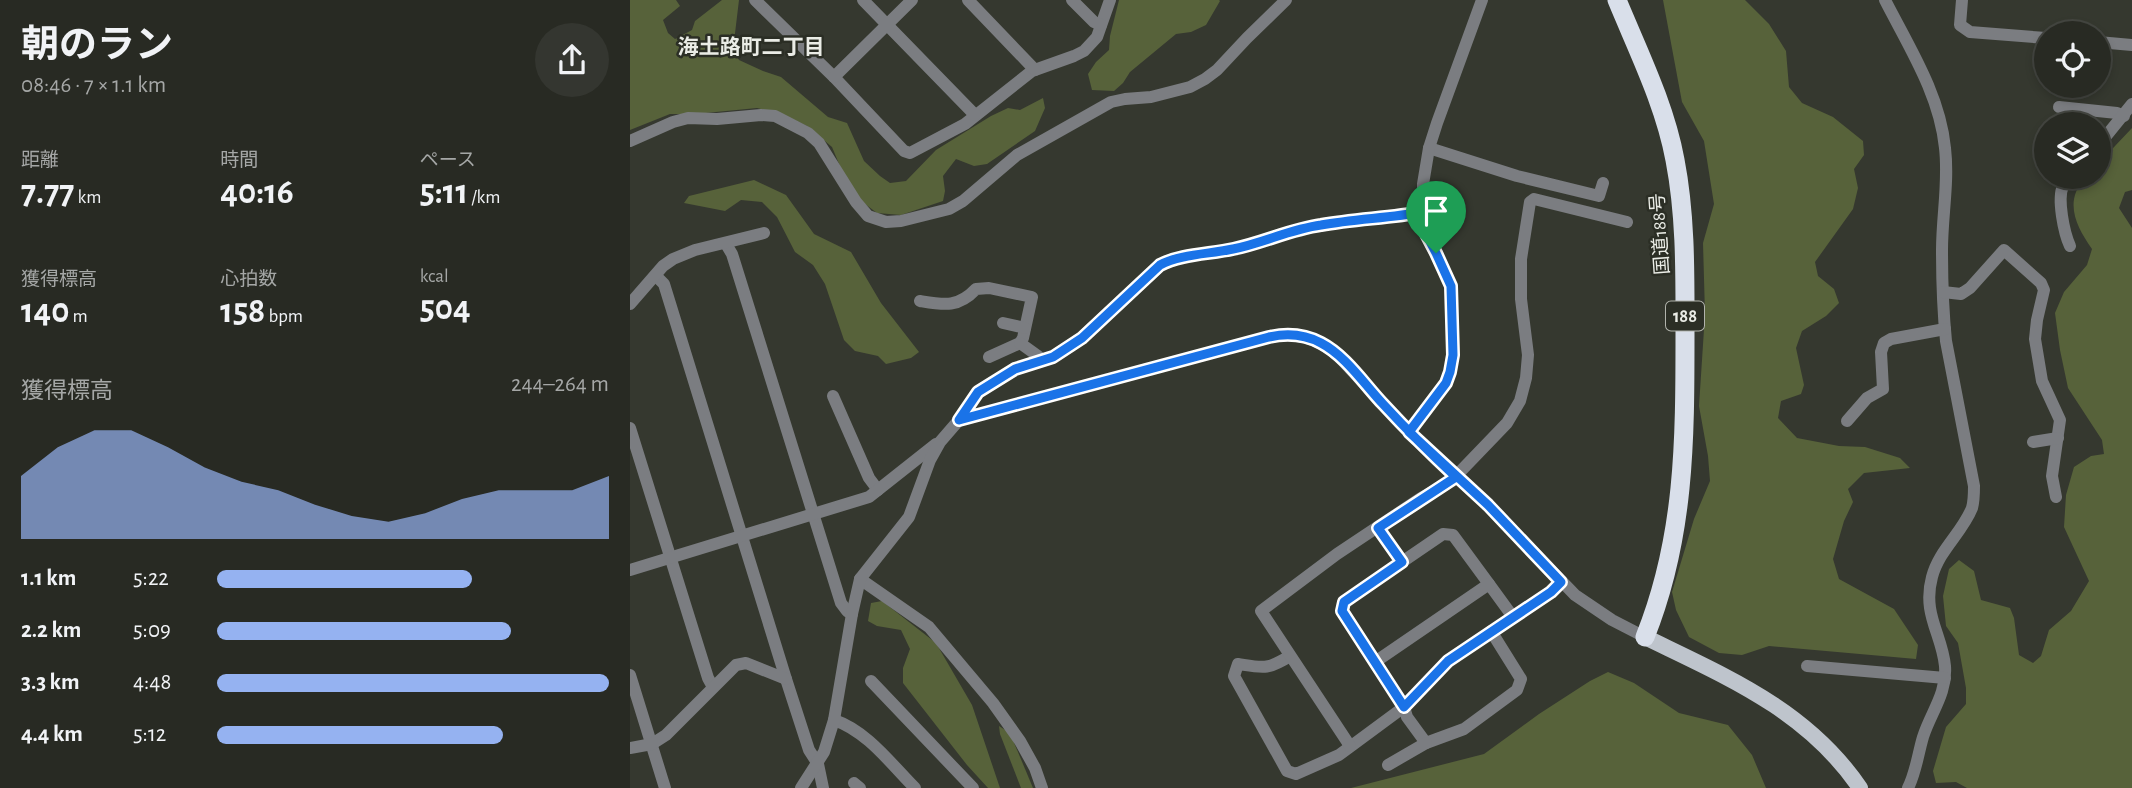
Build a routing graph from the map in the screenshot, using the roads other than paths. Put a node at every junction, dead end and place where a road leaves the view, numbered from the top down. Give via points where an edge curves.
1 (755, 0) edge
2 (863, 0) edge
3 (912, 0) edge
4 (968, 0) edge
5 (1072, 0) edge
6 (1110, 0) edge
7 (1286, 0) edge
8 (1482, 0) edge
9 (1617, 0) edge
10 (1885, 0) edge
11 (1962, 0) edge
12 (888, 24) junction
13 (1101, 25) junction
14 (2034, 37) edge
15 (2111, 43) edge
16 (2132, 45) edge
17 (1035, 70) junction
18 (834, 77) junction
19 (2132, 104) edge
20 (2059, 107) dead end
21 (975, 115) junction
22 (2124, 116) junction
23 (2111, 131) edge
24 (630, 141) edge
25 (1429, 148) junction
26 (1603, 183) dead end
27 (2063, 189) edge
28 (1423, 212) junction
29 (1627, 222) dead end
30 (764, 233) dead end
31 (726, 244) junction
32 (2070, 246) dead end
33 (656, 276) junction
34 (1943, 292) junction
35 (920, 301) dead end
36 (630, 304) edge
37 (1003, 323) dead end
38 (1025, 328) junction
39 (1945, 328) junction
40 (1020, 343) junction
41 (989, 357) dead end
42 (1041, 361) junction
43 (833, 396) dead end
44 (959, 420) junction
45 (1847, 421) dead end
46 (630, 428) edge
47 (1409, 432) junction
48 (2058, 438) junction
49 (940, 442) junction
50 (2034, 442) dead end
51 (1456, 477) junction
52 (878, 490) junction
53 (2056, 497) dead end
54 (813, 513) junction
55 (1378, 528) junction
56 (742, 536) junction
57 (671, 558) junction
58 (1402, 562) junction
59 (630, 570) edge
60 (860, 579) junction
61 (1561, 582) junction
62 (1489, 584) junction
63 (852, 614) junction
64 (1513, 617) junction
65 (1491, 631) junction
66 (1644, 637) junction
67 (1290, 656) junction
68 (1375, 662) junction
69 (1807, 666) dead end
70 (630, 675) edge
71 (1945, 678) junction
72 (786, 679) junction
73 (871, 681) dead end
74 (713, 687) junction
75 (1404, 707) junction
76 (834, 720) junction
77 (1426, 743) junction
78 (652, 744) junction
79 (1350, 746) junction
80 (630, 748) edge
81 (818, 764) junction
82 (1388, 765) dead end
83 (665, 788) edge
84 (801, 788) edge
85 (823, 788) edge
86 (915, 788) edge
87 (972, 788) edge
88 (1042, 788) edge
89 (1860, 788) edge
90 (1908, 788) edge

1 - 18 street
2 - 12 street
3 - 12 street
4 - 17 street
5 - 13 street
6 - 13 street
7 - 24 street via 1205,79 1151,97 1111,102 1017,155 949,209 901,221 868,216 819,143 808,132 775,116 688,118
8 - 25 street
9 - 66 highway, 国道188号 / 188 via 1660,107 1675,159 1685,260 1682,483 1673,546 1658,605
10 - 34 street via 1919,66 1942,128 1947,175
11 - 14 street via 1960,25 1970,32
12 - 18 street
12 - 21 street
13 - 17 street via 1084,51
15 - 16 street
17 - 21 street
18 - 21 street via 910,153
19 - 22 street
20 - 22 street
22 - 23 street
25 - 26 street via 1599,196
25 - 28 street
27 - 32 street via 2065,235
28 - 42 street via 1322,225 1237,249 1171,259 1082,338
28 - 47 street via 1426,234 1451,286 1453,355 1446,383
29 - 51 street via 1534,199 1530,202 1521,259 1528,355 1520,401 1507,423
30 - 31 street
31 - 33 street via 673,259
31 - 54 street
33 - 36 street
33 - 56 street via 664,284
34 - 39 street
34 - 48 street via 1961,294 1970,288 2004,250 2041,283 2037,361 2060,420
35 - 38 street via 951,304 965,300 976,289 989,288 1032,297
37 - 38 street
38 - 40 street
39 - 45 street via 1884,343 1883,388
39 - 71 street via 1974,486 1972,506 1931,579 1931,622
40 - 41 street
40 - 42 street
42 - 44 street via 1015,369 978,392
43 - 52 street
44 - 47 street via 1269,337 1291,335 1332,350
44 - 49 street
46 - 57 street
47 - 51 street
48 - 50 street
48 - 53 street via 2052,476
49 - 52 street
49 - 60 street via 909,517
51 - 55 street
51 - 61 street
52 - 54 street via 869,497
54 - 56 street
54 - 63 street via 841,603
55 - 58 street
55 - 67 street via 1261,611
56 - 57 street
56 - 72 street
57 - 59 street
57 - 74 street
58 - 62 street via 1443,534 1453,536
58 - 68 street via 1344,602 1342,611
60 - 63 street
60 - 88 street via 929,627 1020,741
61 - 64 street
61 - 66 street via 1604,615
62 - 64 street
62 - 68 street
63 - 76 street
64 - 65 street
65 - 75 street via 1438,669
65 - 77 street via 1521,679 1517,690 1464,729
66 - 89 main road via 1779,707 1812,732
67 - 79 street
67 - 79 street via 1264,668 1238,664 1234,676 1287,771 1296,774
68 - 75 street
69 - 71 street
70 - 78 street
71 - 90 street
72 - 74 street via 746,663 736,665
72 - 81 street
73 - 87 street
74 - 78 street
75 - 77 street via 1406,717
75 - 79 street
76 - 81 street
76 - 86 street via 862,734
77 - 82 street
78 - 80 street
78 - 83 street
81 - 84 street
81 - 85 street

